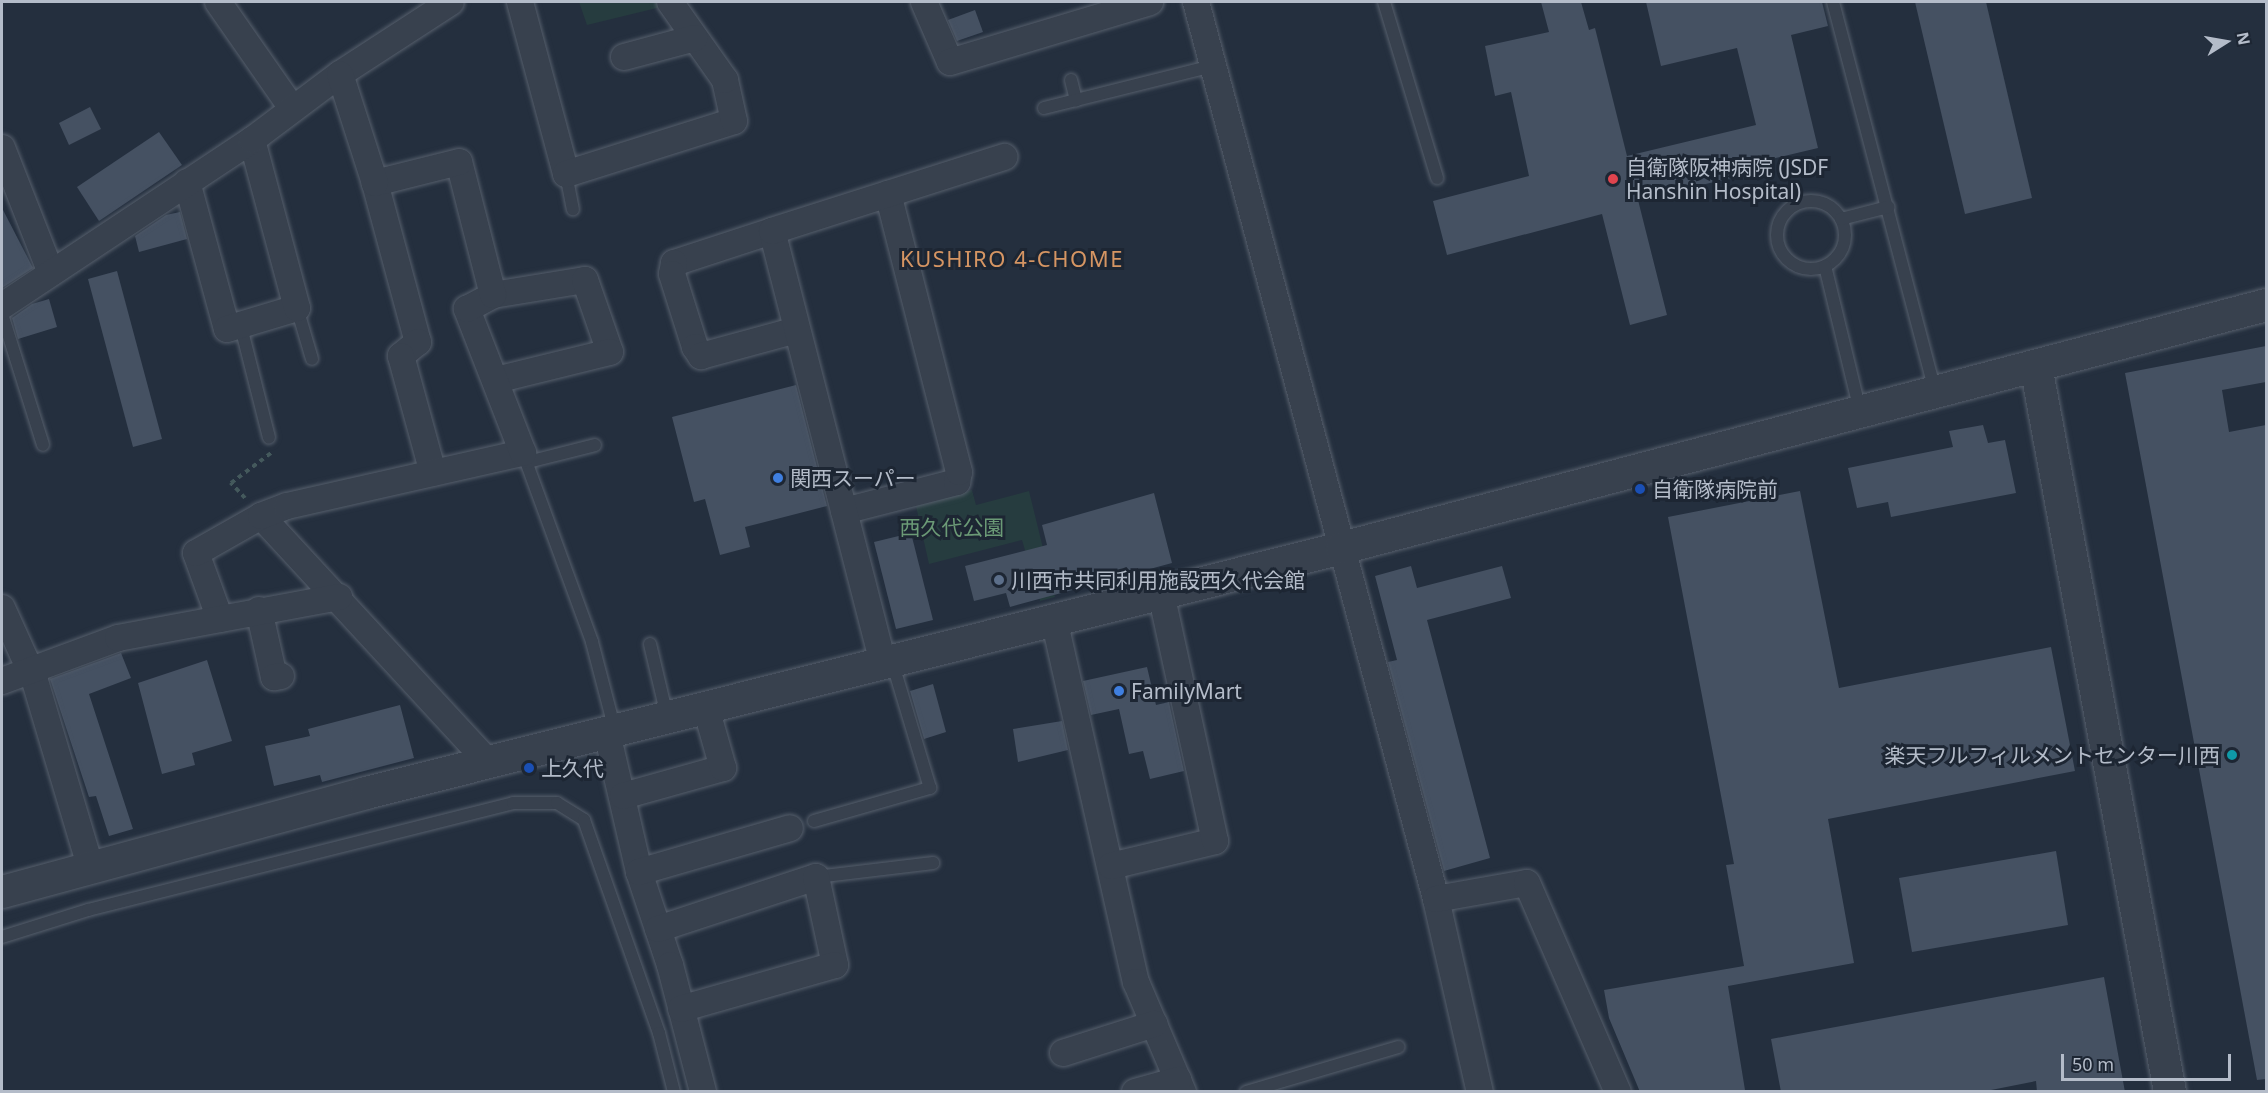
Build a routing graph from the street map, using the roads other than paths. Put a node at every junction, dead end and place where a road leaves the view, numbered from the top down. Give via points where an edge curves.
1 (218, 2) edge
2 (451, 2) edge
3 (520, 2) edge
4 (670, 2) edge
5 (924, 2) edge
6 (1150, 2) edge
7 (1196, 2) edge
8 (1384, 2) edge
9 (1833, 2) edge
10 (1098, 9) edge
11 (695, 38) junction
12 (624, 57) dead end
13 (1213, 66) junction
14 (340, 74) junction
15 (1071, 80) dead end
16 (1076, 100) junction
17 (291, 108) junction
18 (1044, 108) dead end
19 (252, 140) junction
20 (2, 148) edge
21 (1004, 157) dead end
22 (566, 174) junction
23 (1437, 178) dead end
24 (187, 182) junction
25 (375, 183) junction
26 (888, 194) junction
27 (1888, 207) junction
28 (573, 209) dead end
29 (1841, 219) junction
30 (772, 231) junction
31 (1825, 266) junction
32 (51, 273) junction
33 (493, 296) junction
34 (2266, 305) edge
35 (2, 306) edge
36 (297, 308) junction
37 (2, 314) edge
38 (241, 327) junction
39 (797, 330) junction
40 (312, 359) dead end
41 (2036, 366) junction
42 (496, 380) junction
43 (1936, 392) junction
44 (1861, 412) junction
45 (269, 438) road end
46 (43, 445) dead end
47 (595, 445) dead end
48 (526, 458) junction
49 (433, 473) junction
50 (844, 511) junction
51 (261, 516) junction
52 (1342, 548) junction
53 (1161, 593) junction
54 (339, 597) junction
55 (2, 608) edge
56 (259, 610) junction
57 (220, 619) junction
58 (1054, 619) junction
59 (650, 644) dead end
60 (888, 661) junction
61 (31, 671) junction
62 (275, 677) dead end
63 (2, 681) edge
64 (706, 708) junction
65 (667, 718) junction
66 (611, 732) junction
67 (490, 764) junction
68 (623, 796) junction
69 (802, 824) joint
70 (933, 863) dead end
71 (90, 866) junction
72 (1110, 866) junction
73 (639, 872) junction
74 (816, 877) junction
75 (2, 892) edge
76 (1436, 898) junction
77 (658, 929) junction
78 (2, 936) edge
79 (681, 1009) junction
80 (1154, 1024) junction
81 (1398, 1047) dead end
82 (1063, 1053) dead end
83 (1180, 1086) edge
84 (674, 1092) edge
85 (703, 1092) edge
86 (1135, 1092) edge
87 (1246, 1092) edge
88 (1480, 1092) edge
89 (1618, 1092) edge
90 (2170, 1092) edge

1 - 17 street
2 - 14 street
3 - 22 street
4 - 11 street
5 - 10 street via 950,62
6 - 10 street
7 - 13 street
8 - 23 lane
9 - 27 lane
11 - 12 street
11 - 22 street via 725,80 742,118
13 - 16 lane
13 - 52 street
14 - 17 street
14 - 25 street
15 - 16 lane
16 - 18 lane
17 - 19 street
19 - 24 street
19 - 36 street
20 - 32 street
21 - 26 street
22 - 28 lane
24 - 32 street
24 - 38 street via 226,329
25 - 33 street via 459,162
25 - 49 street via 418,342 401,356
26 - 30 street
26 - 50 street via 959,472 957,482
27 - 29 lane
27 - 43 lane
29 - 31 lane via 1844,245
29 - 31 lane via 1830,207 1805,201 1788,210 1781,220 1777,234 1782,252 1804,268
30 - 39 street
30 - 39 street via 674,263 672,274 694,347 701,356
31 - 44 lane
32 - 35 street
33 - 42 street via 466,309
33 - 42 street via 585,280 610,352
34 - 41 street
36 - 38 street
36 - 40 lane
37 - 46 lane
38 - 45 lane
39 - 50 street
41 - 43 street
41 - 90 street
42 - 48 street
43 - 44 street
44 - 52 street
47 - 48 lane
48 - 49 street
48 - 66 lane via 592,642
49 - 51 street via 287,506
50 - 60 street
51 - 54 street
51 - 57 street via 196,553
52 - 53 street
52 - 76 street
53 - 58 street
53 - 72 street via 1215,841
54 - 56 street
54 - 67 street
55 - 61 street
56 - 57 street
56 - 62 street
57 - 61 street via 118,638
58 - 60 street
58 - 72 street
59 - 65 lane
60 - 64 street
60 - 69 lane via 930,788
61 - 63 street
61 - 71 street
64 - 65 street
64 - 68 street via 723,768
65 - 66 street
66 - 67 street
66 - 68 street
67 - 71 street
68 - 73 street
69 - 73 street
70 - 74 lane
71 - 75 street
72 - 80 street via 1136,982
73 - 77 street
74 - 77 street
74 - 79 street via 835,965
76 - 88 street
76 - 89 street via 1527,883
77 - 79 street
78 - 84 lane via 88,910 513,803 557,803 584,820 659,1033
79 - 85 street
80 - 82 street
80 - 83 street
81 - 87 lane
83 - 86 street

